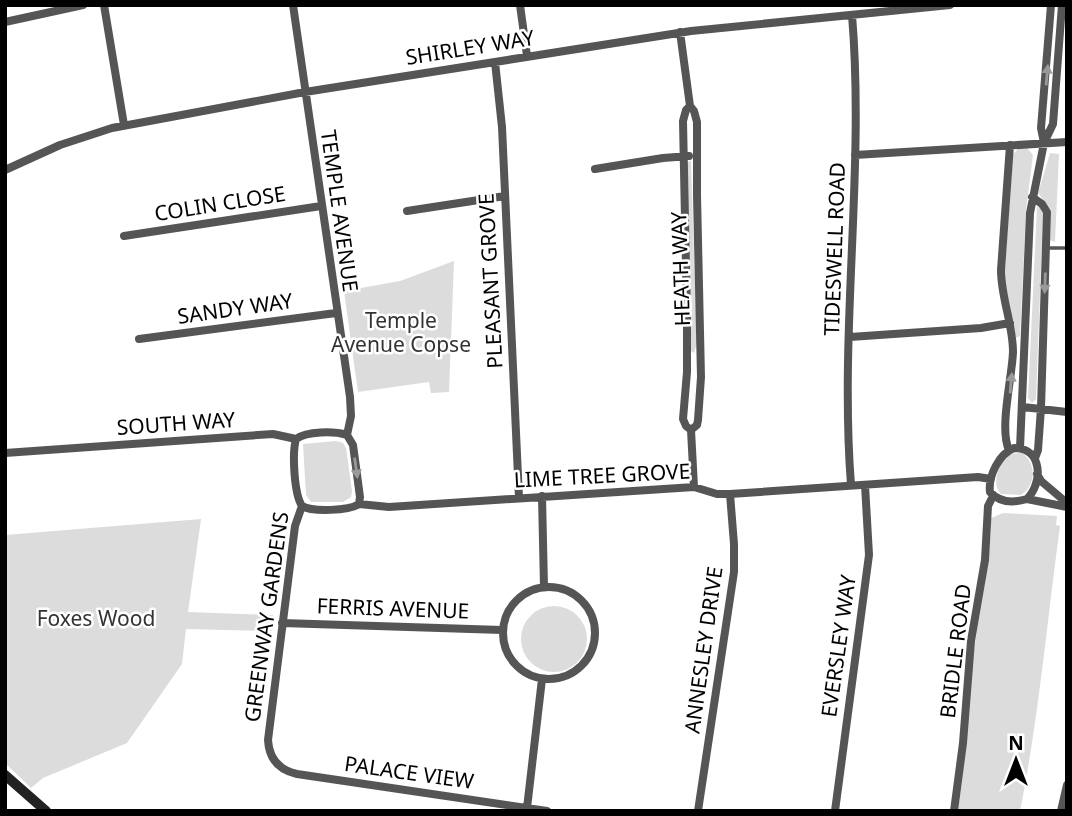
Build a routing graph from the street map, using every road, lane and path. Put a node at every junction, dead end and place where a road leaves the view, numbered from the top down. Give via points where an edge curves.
1 (83, 5) edge
2 (104, 5) edge
3 (293, 5) edge
4 (520, 5) edge
5 (950, 5) edge
6 (1051, 5) edge
7 (1062, 5) edge
8 (852, 15) junction
9 (5, 22) edge
10 (680, 32) junction
11 (527, 56) junction
12 (495, 62) junction
13 (305, 92) junction
14 (690, 106) junction
15 (124, 125) junction
16 (1067, 142) edge
17 (1044, 143) junction
18 (1010, 145) junction
19 (855, 155) junction
20 (683, 156) junction
21 (697, 156) junction
22 (594, 169) dead end
23 (5, 170) edge
24 (505, 196) junction
25 (1032, 197) junction
26 (321, 206) junction
27 (407, 211) dead end
28 (124, 236) dead end
29 (1046, 248) junction
30 (1067, 248) edge
31 (336, 313) junction
32 (1010, 324) junction
33 (850, 337) junction
34 (139, 339) dead end
35 (687, 358) junction
36 (701, 358) junction
37 (1023, 407) junction
38 (1041, 408) junction
39 (1067, 412) edge
40 (691, 429) junction
41 (347, 435) junction
42 (296, 439) junction
43 (1020, 448) junction
44 (1009, 450) junction
45 (5, 453) edge
46 (1035, 458) junction
47 (1037, 474) junction
48 (991, 479) junction
49 (851, 485) junction
50 (865, 485) junction
51 (694, 487) junction
52 (730, 494) junction
53 (542, 496) junction
54 (993, 496) junction
55 (519, 498) junction
56 (1027, 499) junction
57 (359, 503) junction
58 (1067, 505) edge
59 (302, 506) junction
60 (544, 587) junction
61 (282, 623) junction
62 (502, 630) junction
63 (542, 679) junction
64 (272, 758) joint
65 (5, 775) edge
66 (1067, 785) edge
67 (527, 808) junction
68 (46, 811) edge
69 (547, 811) edge
70 (698, 811) edge
71 (835, 811) edge
72 (954, 811) edge
73 (1061, 811) edge

1 - 9 street
2 - 15 street
3 - 13 street, TEMPLE AVENUE
4 - 11 street
5 - 8 street, SHIRLEY WAY
17 -> 6 street via 1041,121
7 - 17 street via 1053,124
8 - 10 street, SHIRLEY WAY
8 - 19 street, TIDESWELL ROAD via 857,68
10 - 11 street, SHIRLEY WAY
10 - 14 street, HEATH WAY
11 - 12 street, SHIRLEY WAY
12 - 13 street, SHIRLEY WAY
12 - 24 street, PLEASANT GROVE
13 - 15 street, SHIRLEY WAY
13 - 26 street, TEMPLE AVENUE
14 - 20 street, HEATH WAY via 682,121
14 - 21 street, HEATH WAY via 698,122
15 - 23 street, SHIRLEY WAY via 68,142
16 - 17 street
17 - 18 street
17 - 25 street
18 - 19 street
18 - 32 street via 1000,271
19 - 33 street, TIDESWELL ROAD
20 - 21 street
20 - 22 street
20 - 35 street, HEATH WAY
21 - 36 street, HEATH WAY
24 - 27 street
24 - 55 street, PLEASANT GROVE
25 - 29 street via 1047,212
25 - 37 street
26 - 28 street, COLIN CLOSE
26 - 31 street, TEMPLE AVENUE
29 - 30 lane
29 -> 38 street
31 - 34 street, SANDY WAY
31 - 41 street, TEMPLE AVENUE via 351,407
32 - 33 street
44 -> 32 street via 1005,433 1012,364
33 - 49 street, TIDESWELL ROAD via 847,417
35 - 36 street
35 - 40 street, HEATH WAY via 683,419
36 - 40 street, HEATH WAY via 698,420
37 - 38 street
37 - 43 street
38 - 39 street
38 - 46 street
40 - 51 street, HEATH WAY
41 - 42 street, SOUTH WAY
41 -> 57 street, TEMPLE AVENUE via 353,445
42 - 45 street, SOUTH WAY via 273,434
42 - 59 street, GREENWAY GARDENS
43 - 44 street
43 - 46 street
44 - 48 street
46 - 47 street
47 - 56 street via 1034,491
47 - 58 street
48 - 50 street, LIME TREE GROVE
48 - 54 street, BRIDLE ROAD
49 - 50 street, LIME TREE GROVE
49 - 52 street, LIME TREE GROVE
50 - 71 street, EVERSLEY WAY via 869,555
51 - 52 street, LIME TREE GROVE
51 - 53 street, LIME TREE GROVE
52 - 70 street, ANNESLEY DRIVE via 734,572
53 - 55 street, LIME TREE GROVE
53 - 60 street
54 - 56 street via 1005,501
54 - 72 street, BRIDLE ROAD via 971,641
55 - 57 street, LIME TREE GROVE via 388,507
56 - 58 street
57 - 59 street, LIME TREE GROVE via 353,508 312,510
59 - 61 street, GREENWAY GARDENS via 295,526
60 - 62 street via 518,598 507,612
60 - 63 street via 563,589 580,598 591,614 595,633 591,652 579,668 562,677
61 - 62 street, FERRIS AVENUE
61 - 64 street, GREENWAY GARDENS via 268,740
62 - 63 street via 509,656 529,675
63 - 67 street
64 - 67 street, PALACE VIEW via 290,773
65 - 68 street
66 - 73 street
67 - 69 street, PALACE VIEW

